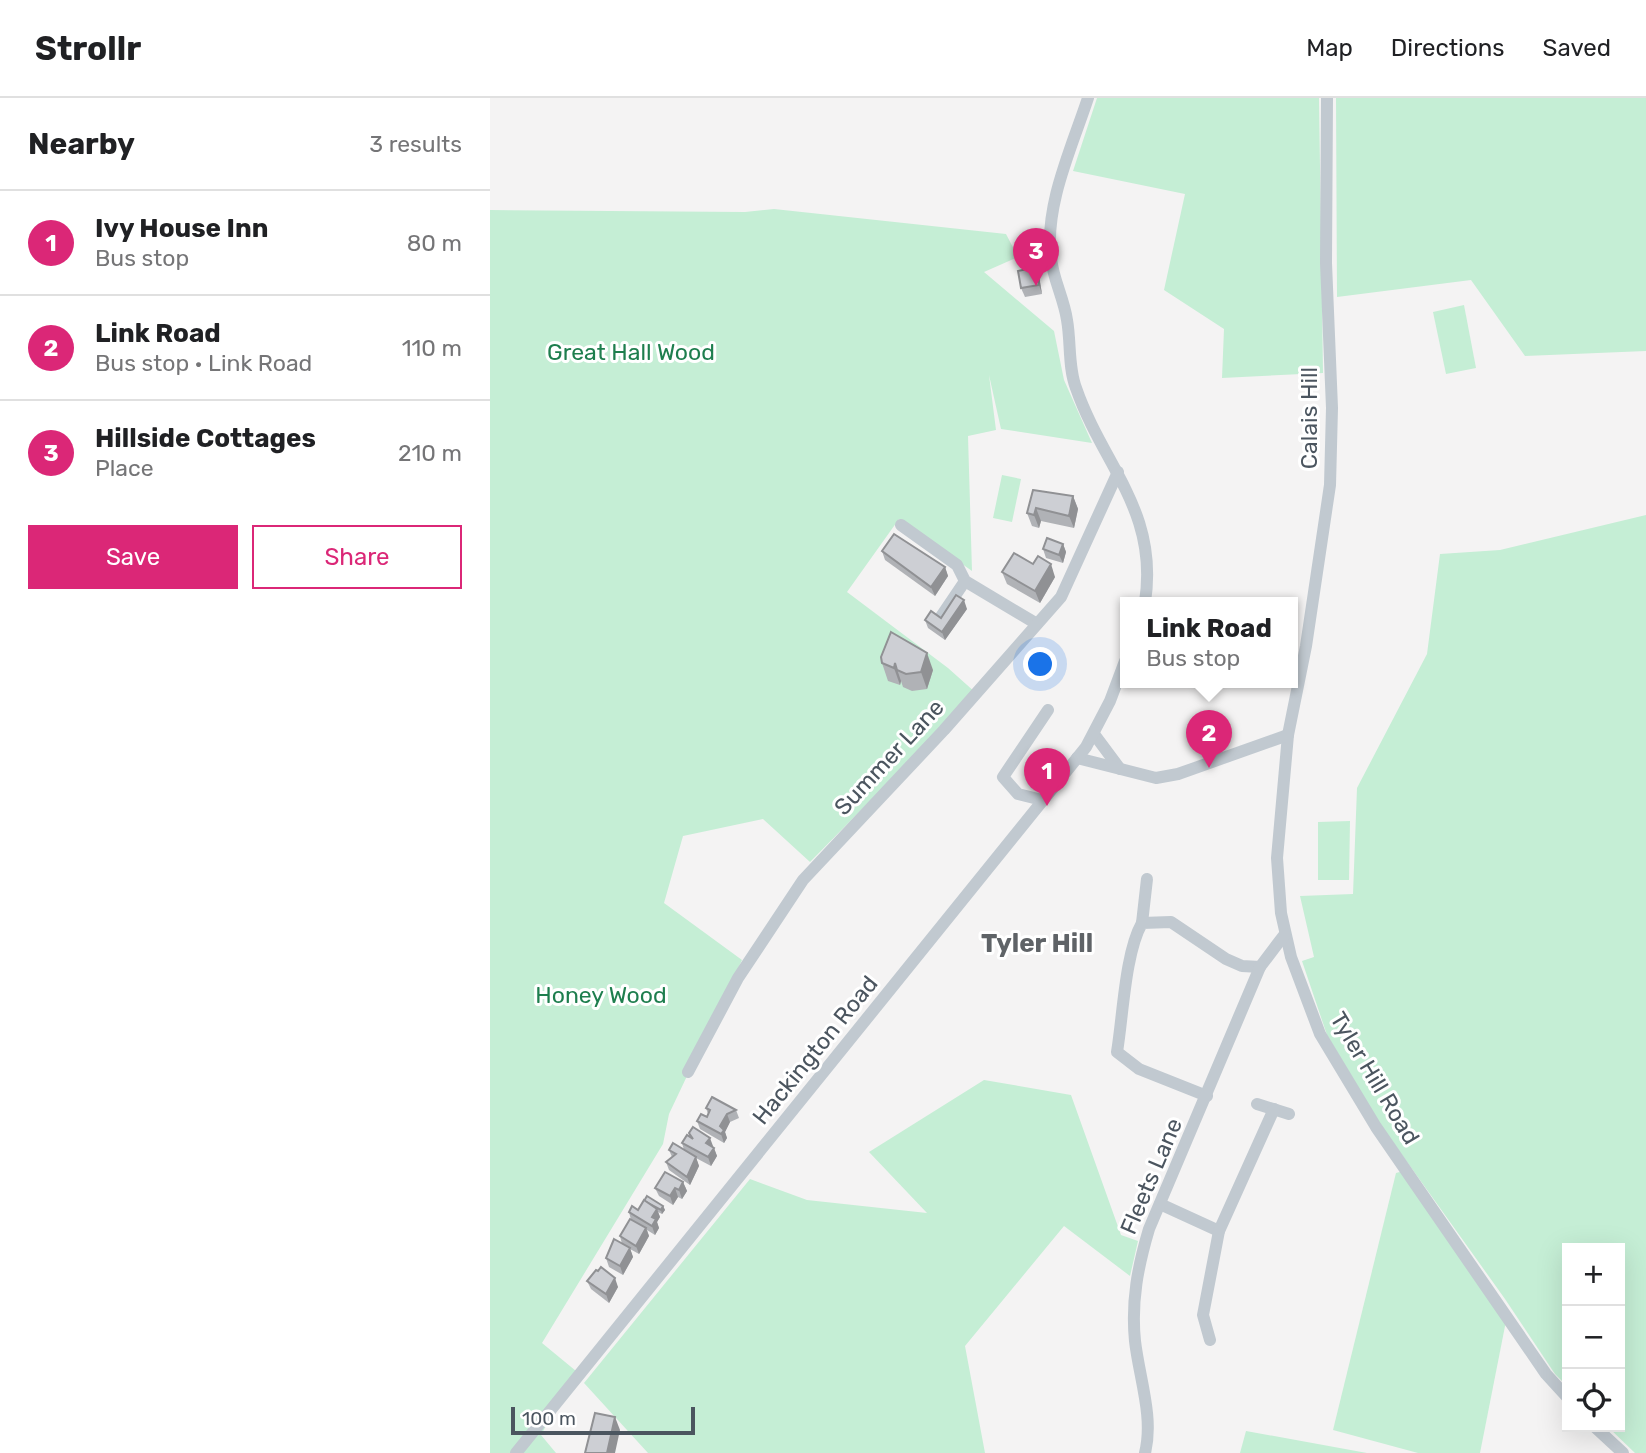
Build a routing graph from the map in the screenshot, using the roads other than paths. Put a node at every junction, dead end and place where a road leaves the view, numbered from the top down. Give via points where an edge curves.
1 (1088, 98) edge
2 (1327, 98) edge
3 (1118, 472) junction
4 (901, 525) dead end
5 (965, 581) junction
6 (1145, 597) edge
7 (940, 618) edge
8 (1037, 624) junction
9 (1120, 673) edge
10 (1298, 685) edge
11 (1297, 688) edge
12 (1048, 710) dead end
13 (1094, 734) junction
14 (1288, 734) junction
15 (1077, 758) junction
16 (1120, 769) junction
17 (1042, 800) junction
18 (1147, 879) dead end
19 (1142, 923) junction
20 (1285, 934) junction
21 (1260, 967) junction
22 (688, 1072) dead end
23 (1207, 1096) junction
24 (1257, 1104) dead end
25 (1274, 1109) junction
26 (1289, 1114) dead end
27 (1160, 1204) junction
28 (1219, 1231) junction
29 (1210, 1340) dead end
30 (1562, 1392) edge
31 (1600, 1432) edge
32 (516, 1453) edge
33 (1145, 1453) edge
34 (1623, 1453) edge

1 - 3 street via 1054,207 1051,258 1067,318 1075,386
2 - 10 street, Calais Hill via 1330,485
3 - 6 street via 1134,504 1147,550
3 - 8 street, Summer Lane via 1061,597
4 - 5 street via 957,565
5 - 7 street
5 - 8 street
8 - 22 street, Summer Lane via 803,880 738,978
9 - 13 street, Hackington Road
11 - 14 street, Calais Hill
12 - 17 street via 1003,777 1018,794
13 - 15 street, Hackington Road
13 - 16 street
14 - 16 street via 1178,774 1156,778
14 - 20 street, Tyler Hill Road via 1277,858
15 - 16 street
15 - 17 street, Hackington Road
17 - 32 street, Hackington Road
18 - 19 street
19 - 21 street via 1171,922 1226,959
19 - 23 street via 1131,952 1117,1052 1139,1069
20 - 21 street, Fleets Lane
20 - 30 street, Tyler Hill Road via 1327,1046 1384,1138
21 - 23 street, Fleets Lane
23 - 27 street, Fleets Lane
24 - 25 street
25 - 26 street
25 - 28 street
27 - 28 street
27 - 33 street, Fleets Lane via 1138,1264 1133,1302 1149,1421
28 - 29 street via 1203,1315
31 - 34 street

